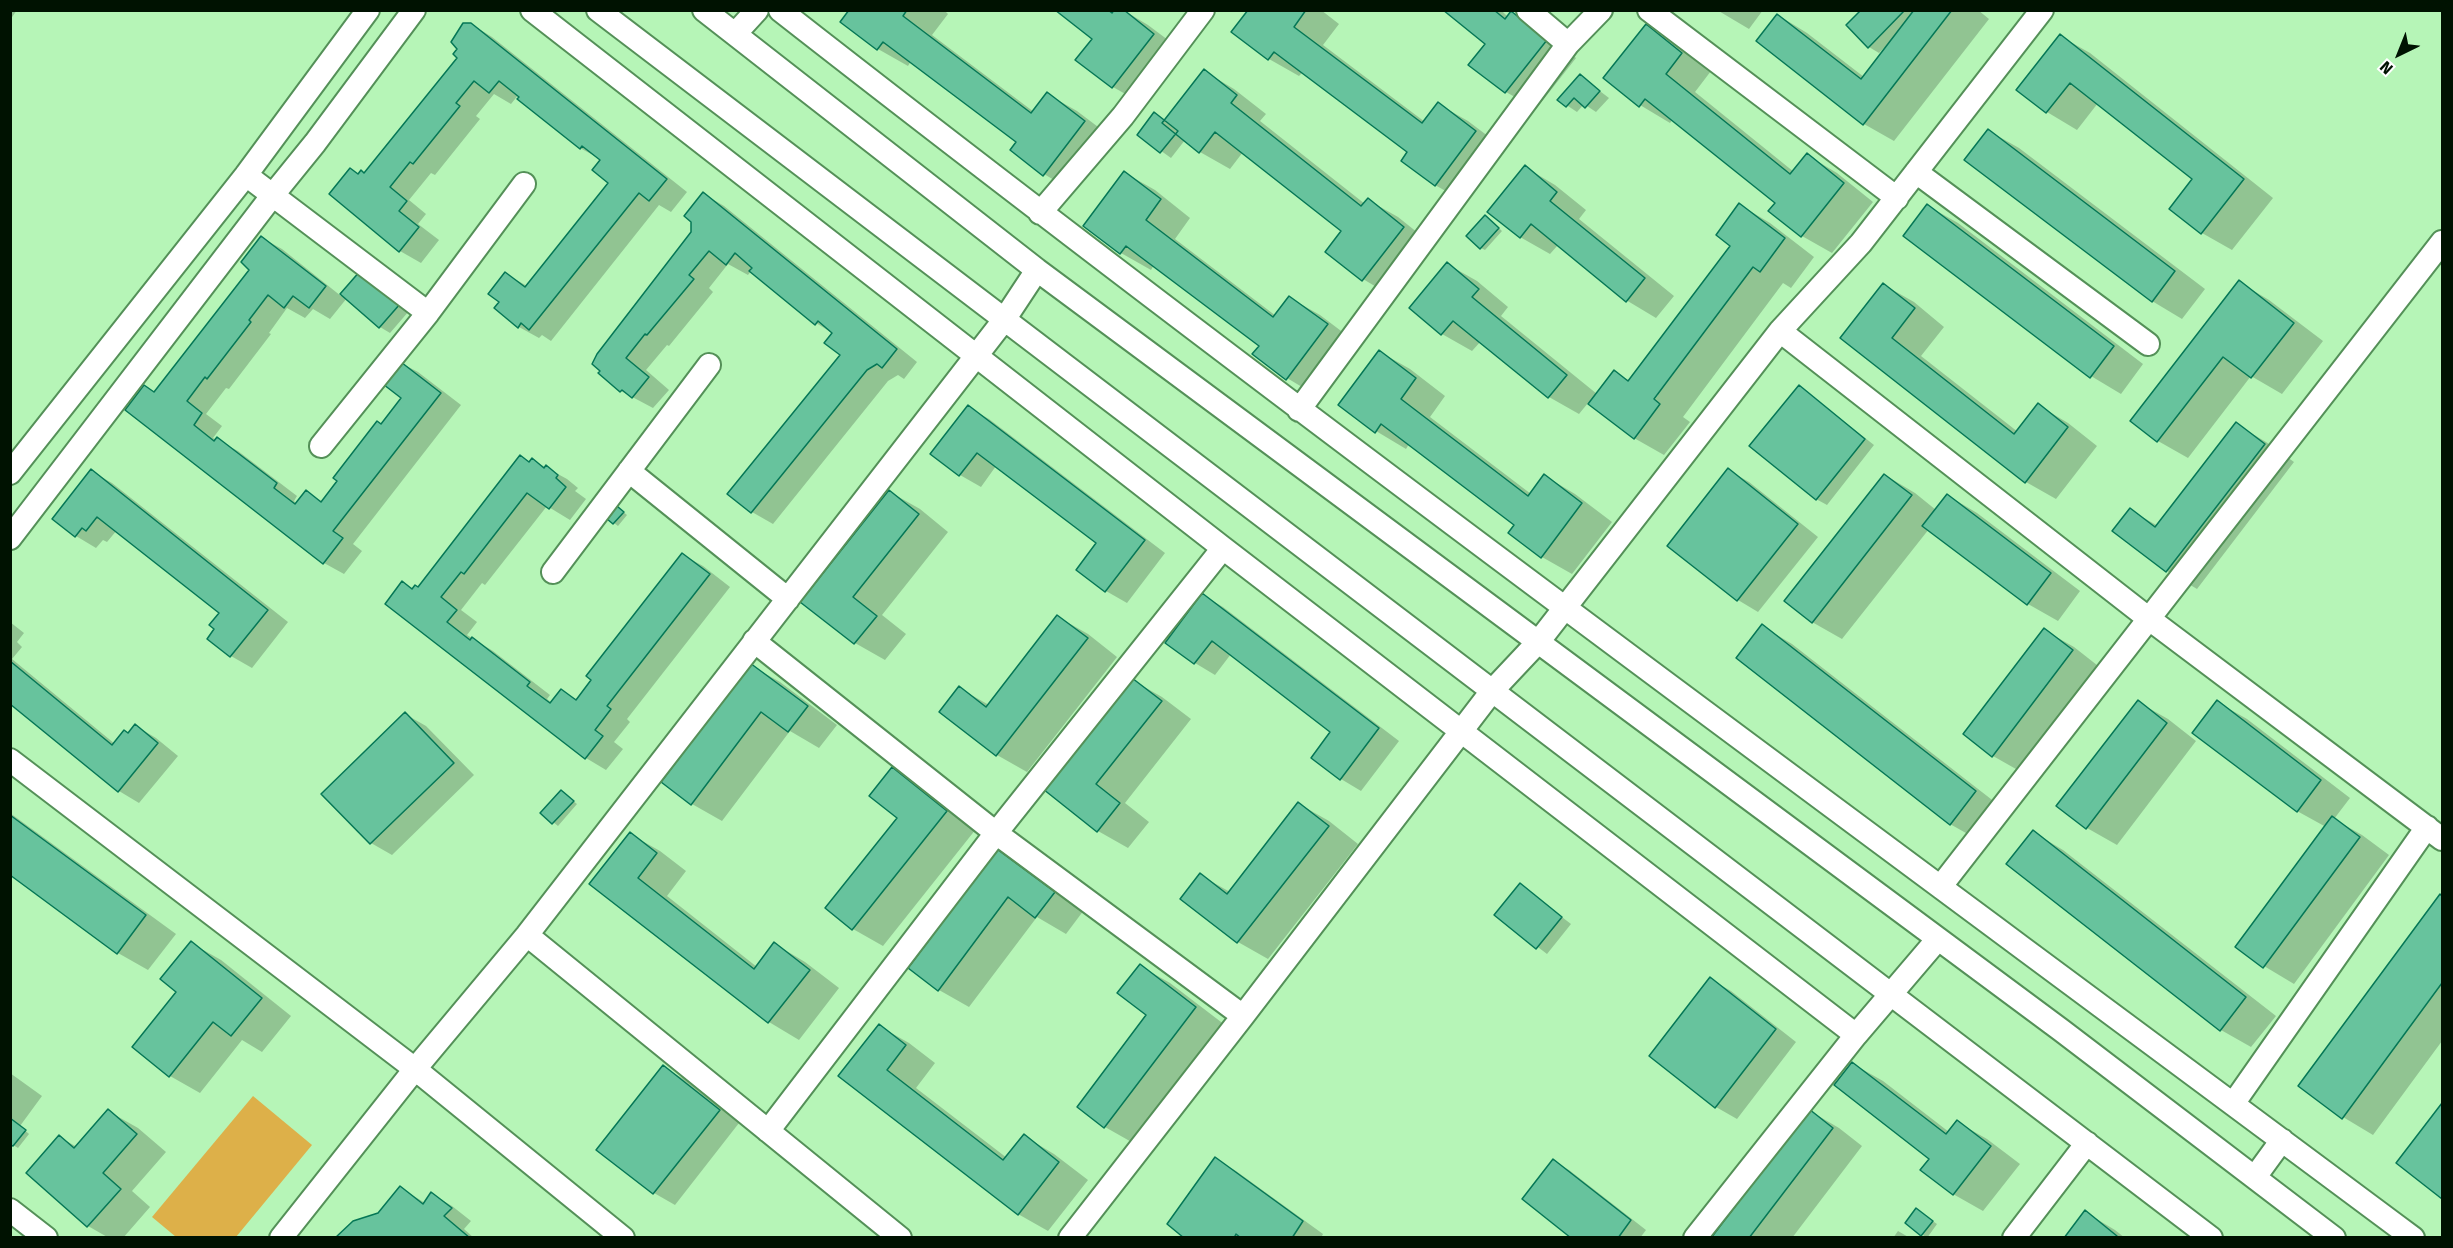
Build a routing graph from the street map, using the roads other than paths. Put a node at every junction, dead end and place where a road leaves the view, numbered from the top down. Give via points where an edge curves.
1 (368, 10) edge
2 (414, 10) edge
3 (532, 10) edge
4 (598, 10) edge
5 (704, 10) edge
6 (757, 10) edge
7 (780, 10) edge
8 (1203, 10) edge
9 (1528, 10) edge
10 (1601, 10) edge
11 (1649, 10) edge
12 (2042, 10) edge
13 (735, 34) junction
14 (1568, 44) junction
15 (1916, 172) junction
16 (246, 174) junction
17 (524, 184) dead end
18 (272, 196) junction
19 (1896, 198) junction
20 (1040, 213) junction
21 (2442, 242) edge
22 (1037, 270) junction
23 (428, 313) junction
24 (1004, 320) junction
25 (1780, 331) junction
26 (2148, 344) dead end
27 (975, 355) junction
28 (709, 365) dead end
29 (1299, 410) junction
30 (321, 446) dead end
31 (629, 471) junction
32 (10, 473) edge
33 (10, 538) edge
34 (1222, 548) junction
35 (553, 572) dead end
36 (788, 600) junction
37 (1564, 606) junction
38 (2148, 618) junction
39 (1539, 640) junction
40 (754, 641) junction
41 (1492, 691) junction
42 (1462, 731) junction
43 (10, 760) edge
44 (996, 833) junction
45 (2435, 833) edge
46 (1941, 886) junction
47 (526, 935) junction
48 (1938, 940) junction
49 (1891, 994) junction
50 (1244, 1016) junction
51 (1856, 1035) junction
52 (415, 1069) junction
53 (2234, 1104) junction
54 (768, 1131) junction
55 (2282, 1140) junction
56 (2087, 1143) junction
57 (2255, 1177) junction
58 (10, 1210) edge
59 (45, 1238) edge
60 (281, 1238) edge
61 (624, 1238) edge
62 (900, 1238) edge
63 (1070, 1238) edge
64 (1695, 1238) edge
65 (2014, 1238) edge
66 (2211, 1238) edge
67 (2334, 1238) edge
68 (2413, 1238) edge

1 - 16 street
2 - 18 street
3 - 27 street
4 - 24 street
5 - 13 street
6 - 13 street
7 - 20 street
8 - 20 street via 1123,116
9 - 14 street
10 - 14 street
11 - 19 street
12 - 15 street
13 - 22 street
14 - 29 street
15 - 19 street
15 - 26 street
16 - 18 street
16 - 32 street
17 - 23 street
18 - 23 street
18 - 33 street
19 - 25 street via 1861,243
20 - 29 street
21 - 38 street
22 - 24 street
22 - 39 street
23 - 30 street
24 - 27 street
24 - 41 street
25 - 37 street
25 - 38 street
27 - 34 street
27 - 36 street
28 - 31 street
29 - 37 street
31 - 35 street
31 - 36 street
34 - 42 street
34 - 44 street
36 - 40 street
37 - 39 street
37 - 46 street
38 - 45 street
38 - 46 street
39 - 41 street
39 - 48 street
40 - 44 street
40 - 47 street
41 - 42 street
41 - 49 street
42 - 50 street
42 - 51 street
43 - 52 street
44 - 50 street
44 - 54 street
45 - 53 street
46 - 53 street
47 - 52 street
47 - 54 street
48 - 49 street
48 - 57 street
49 - 51 street
49 - 56 street
50 - 63 street
51 - 64 street
52 - 60 street
52 - 61 street
53 - 55 street
54 - 62 street
55 - 57 street
55 - 68 street
56 - 65 street
56 - 66 street
57 - 67 street
58 - 59 street

